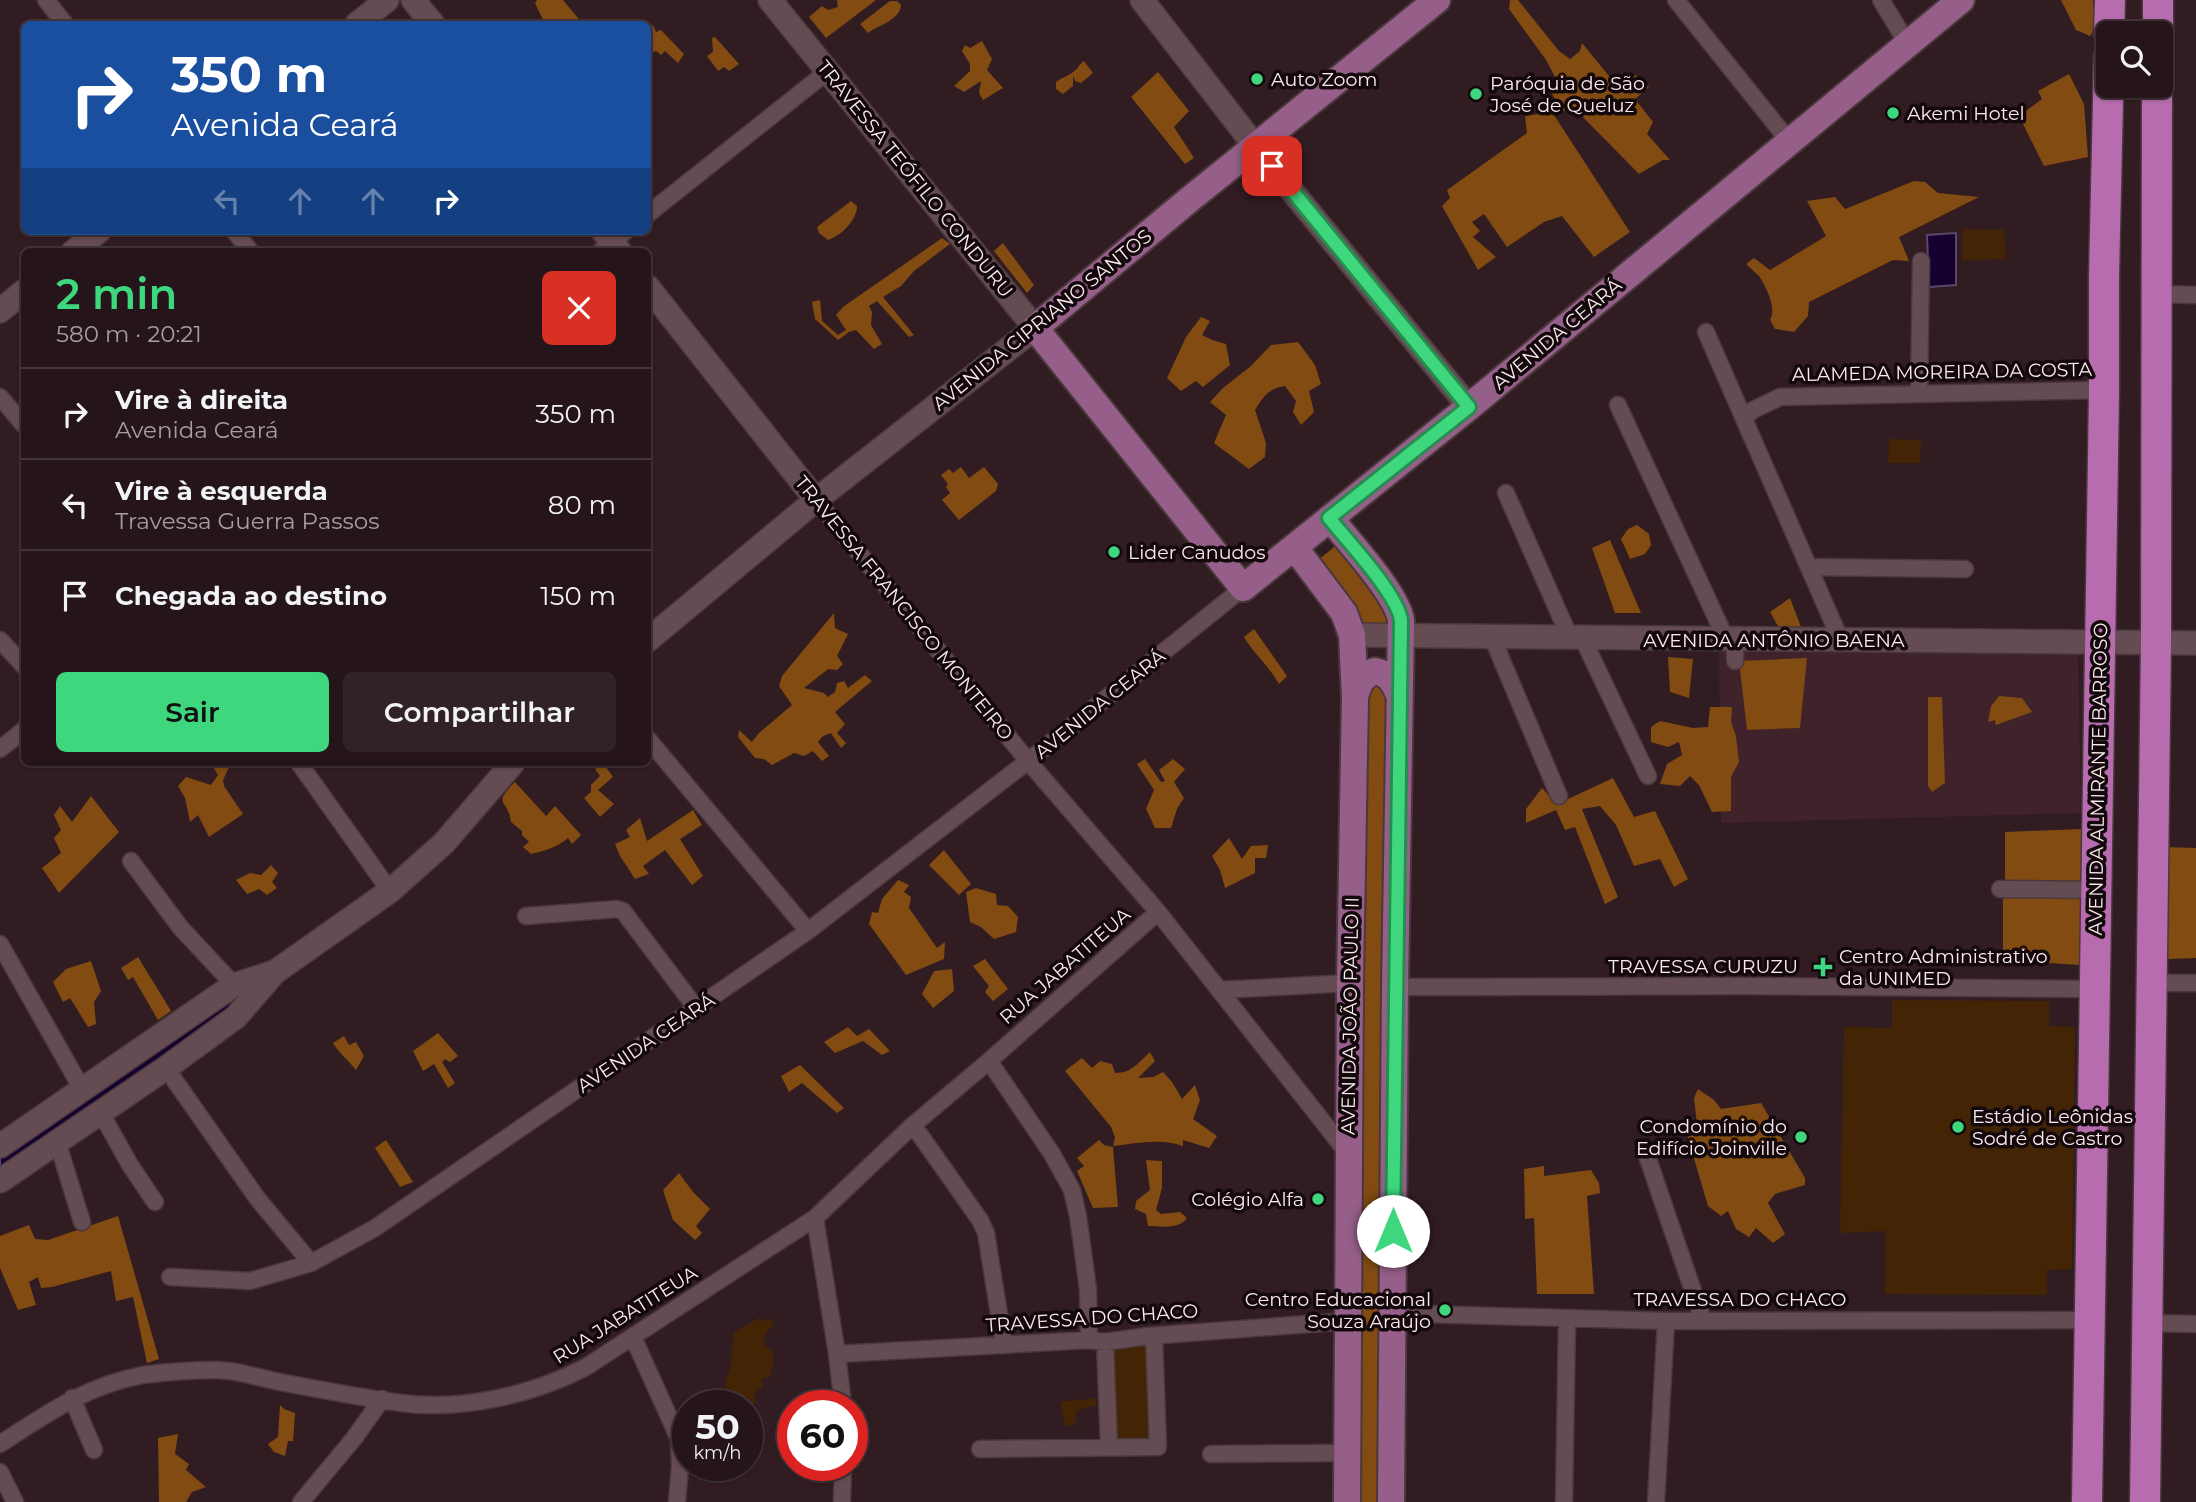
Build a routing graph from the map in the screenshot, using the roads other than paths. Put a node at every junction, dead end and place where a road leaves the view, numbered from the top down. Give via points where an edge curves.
1 (46, 0) edge
2 (387, 0) edge
3 (413, 0) edge
4 (770, 0) edge
5 (1142, 0) edge
6 (1437, 0) edge
7 (1676, 0) edge
8 (1881, 0) edge
9 (1961, 0) edge
10 (2110, 0) edge
11 (2158, 0) edge
12 (63, 21) edge
13 (361, 21) edge
14 (430, 21) edge
15 (2109, 21) edge
16 (2158, 21) edge
17 (1907, 43) junction
18 (828, 71) junction
19 (2108, 98) edge
20 (2157, 98) edge
21 (1789, 141) junction
22 (1255, 146) junction
23 (651, 212) edge
24 (94, 235) edge
25 (78, 248) edge
26 (1921, 261) dead end
27 (651, 291) edge
28 (21, 294) edge
29 (2156, 294) junction
30 (2196, 295) edge
31 (0, 311) edge
32 (1035, 328) junction
33 (1706, 332) dead end
34 (2104, 390) junction
35 (1919, 393) junction
36 (0, 397) edge
37 (1618, 405) dead end
38 (1469, 407) junction
39 (1745, 417) junction
40 (21, 422) edge
41 (1506, 493) dead end
42 (816, 500) junction
43 (1329, 518) junction
44 (1295, 548) junction
45 (1810, 567) junction
46 (1965, 569) dead end
47 (1243, 588) junction
48 (1352, 635) junction
49 (1401, 637) junction
50 (651, 638) edge
51 (1492, 638) junction
52 (1576, 638) junction
53 (1841, 640) junction
54 (2100, 642) junction
55 (2155, 643) junction
56 (2196, 643) edge
57 (2, 645) edge
58 (1732, 646) junction
59 (21, 663) edge
60 (1399, 695) junction
61 (1355, 697) junction
62 (21, 732) edge
63 (651, 743) edge
64 (0, 749) edge
65 (1028, 761) junction
66 (301, 766) edge
67 (510, 766) edge
68 (1648, 776) dead end
69 (1559, 796) dead end
70 (131, 861) dead end
71 (2000, 889) dead end
72 (2097, 890) junction
73 (390, 891) junction
74 (1158, 912) junction
75 (526, 916) dead end
76 (808, 932) junction
77 (0, 944) edge
78 (275, 972) junction
79 (1350, 983) junction
80 (2151, 983) junction
81 (2196, 984) edge
82 (234, 985) junction
83 (1395, 987) junction
84 (2094, 989) junction
85 (1219, 990) junction
86 (696, 1008) junction
87 (989, 1061) junction
88 (166, 1069) junction
89 (82, 1089) junction
90 (100, 1111) junction
91 (913, 1125) junction
92 (57, 1141) junction
93 (0, 1146) edge
94 (1646, 1153) dead end
95 (1349, 1155) junction
96 (0, 1181) edge
97 (155, 1202) dead end
98 (815, 1218) junction
99 (82, 1222) dead end
100 (311, 1264) junction
101 (170, 1277) dead end
102 (1392, 1313) junction
103 (1567, 1320) junction
104 (1703, 1320) junction
105 (2088, 1320) junction
106 (1349, 1321) junction
107 (1666, 1321) junction
108 (2146, 1323) junction
109 (2196, 1324) edge
110 (1154, 1336) junction
111 (633, 1337) junction
112 (1097, 1341) junction
113 (1004, 1345) junction
114 (837, 1354) junction
115 (841, 1390) edge
116 (72, 1398) junction
117 (382, 1399) junction
118 (0, 1444) edge
119 (1109, 1447) junction
120 (979, 1449) dead end
121 (94, 1450) dead end
122 (1348, 1453) junction
123 (1211, 1454) dead end
124 (0, 1472) edge
125 (843, 1481) edge
126 (15, 1502) edge
127 (301, 1502) edge
128 (677, 1502) edge
129 (842, 1502) edge
130 (1347, 1502) edge
131 (1391, 1502) edge
132 (1564, 1502) edge
133 (1656, 1502) edge
134 (2087, 1502) edge
135 (2145, 1502) edge

1 - 12 street
2 - 13 street
3 - 14 street
4 - 18 street, TRAVESSA TEÓFILO CONDURU
5 - 22 street
6 - 22 main road, AVENIDA CIPRIANO SANTOS
7 - 21 street
8 - 17 street
9 - 17 main road, AVENIDA CEARÁ
10 - 15 highway
11 - 16 highway
17 - 21 main road, AVENIDA CEARÁ
18 - 23 street
18 - 32 street, TRAVESSA TEÓFILO CONDURU
19 - 34 highway, AVENIDA ALMIRANTE BARROSO
20 - 29 highway
21 - 38 main road, AVENIDA CEARÁ
22 - 32 main road, AVENIDA CIPRIANO SANTOS
22 - 38 street
24 - 25 street
26 - 35 street
27 - 42 street, TRAVESSA FRANCISCO MONTEIRO
28 - 31 street
29 - 30 street
29 - 55 highway
32 - 42 street, AVENIDA CIPRIANO SANTOS
32 - 47 main road, TRAVESSA TEÓFILO CONDURU
33 - 39 street
34 - 35 street, ALAMEDA MOREIRA DA COSTA
34 - 54 highway, AVENIDA ALMIRANTE BARROSO
35 - 39 street, ALAMEDA MOREIRA DA COSTA via 1780,397
36 - 40 street
37 - 58 street
38 - 43 main road, AVENIDA CEARÁ
39 - 45 street
41 - 52 street
42 - 50 street, AVENIDA CIPRIANO SANTOS
42 - 65 street, TRAVESSA FRANCISCO MONTEIRO
43 - 44 main road, AVENIDA CEARÁ
43 - 49 main road via 1397,605
44 - 47 main road, AVENIDA CEARÁ
44 - 48 main road, AVENIDA JOÃO PAULO II via 1344,613
45 - 46 street
45 - 53 street
47 - 65 street, AVENIDA CEARÁ
48 - 49 street, AVENIDA ANTÔNIO BAENA
48 - 61 main road, AVENIDA JOÃO PAULO II
49 - 51 street, AVENIDA ANTÔNIO BAENA
49 - 60 main road
51 - 52 street, AVENIDA ANTÔNIO BAENA
51 - 69 street
52 - 58 street, AVENIDA ANTÔNIO BAENA
52 - 68 street
53 - 54 street, AVENIDA ANTÔNIO BAENA
53 - 58 street, AVENIDA ANTÔNIO BAENA
54 - 55 street, AVENIDA ANTÔNIO BAENA
54 - 72 highway, AVENIDA ALMIRANTE BARROSO
55 - 56 street, AVENIDA ANTÔNIO BAENA
55 - 80 highway
57 - 59 street
60 - 61 main road via 1392,680 1375,671 1359,683
60 - 83 main road
61 - 79 main road, AVENIDA JOÃO PAULO II
62 - 64 street
63 - 76 street
65 - 74 street, TRAVESSA FRANCISCO MONTEIRO
65 - 76 street, AVENIDA CEARÁ
66 - 73 street
67 - 73 street via 444,843
70 - 82 street via 180,927
71 - 72 street
72 - 84 highway, AVENIDA ALMIRANTE BARROSO
73 - 78 street
74 - 85 street, TRAVESSA FRANCISCO MONTEIRO
74 - 87 street, RUA JABATITEUA
75 - 86 street via 623,911
76 - 86 street, AVENIDA CEARÁ
77 - 89 street
78 - 82 street
78 - 88 street via 236,1017
79 - 85 street
79 - 95 main road, AVENIDA JOÃO PAULO II
80 - 81 street
80 - 108 highway
82 - 89 street
83 - 84 street, TRAVESSA CURUZU
83 - 102 main road
84 - 105 highway, AVENIDA ALMIRANTE BARROSO
85 - 95 street, TRAVESSA FRANCISCO MONTEIRO
86 - 100 street, AVENIDA CEARÁ via 375,1228
87 - 91 street, RUA JABATITEUA
87 - 112 street via 1072,1190
88 - 90 street
88 - 100 street via 257,1198
89 - 93 street
90 - 92 street
90 - 97 street
91 - 98 street, RUA JABATITEUA
91 - 113 street via 986,1233
92 - 96 street
92 - 99 street
94 - 104 street
95 - 106 main road, AVENIDA JOÃO PAULO II
98 - 111 street, RUA JABATITEUA
98 - 114 street
100 - 101 street, AVENIDA CEARÁ via 250,1281
102 - 103 street, TRAVESSA DO CHACO
102 - 131 main road
103 - 107 street, TRAVESSA DO CHACO
103 - 132 street
104 - 105 street, TRAVESSA DO CHACO
104 - 107 street, TRAVESSA DO CHACO
105 - 134 highway, AVENIDA ALMIRANTE BARROSO
106 - 110 street, TRAVESSA DO CHACO
106 - 122 main road, AVENIDA JOÃO PAULO II
107 - 133 street
108 - 109 street
108 - 135 highway
110 - 112 street, TRAVESSA DO CHACO
110 - 119 street via 1158,1447
111 - 117 street, RUA JABATITEUA via 586,1367 532,1390 440,1404
111 - 128 street via 679,1439
112 - 113 street, TRAVESSA DO CHACO
112 - 119 street
113 - 114 street, TRAVESSA DO CHACO
114 - 115 street
116 - 117 street, RUA JABATITEUA via 142,1376 219,1370
116 - 118 street, RUA JABATITEUA
116 - 121 street
117 - 127 street
119 - 120 street
122 - 123 street
122 - 130 main road, AVENIDA JOÃO PAULO II
124 - 126 street
125 - 129 street

